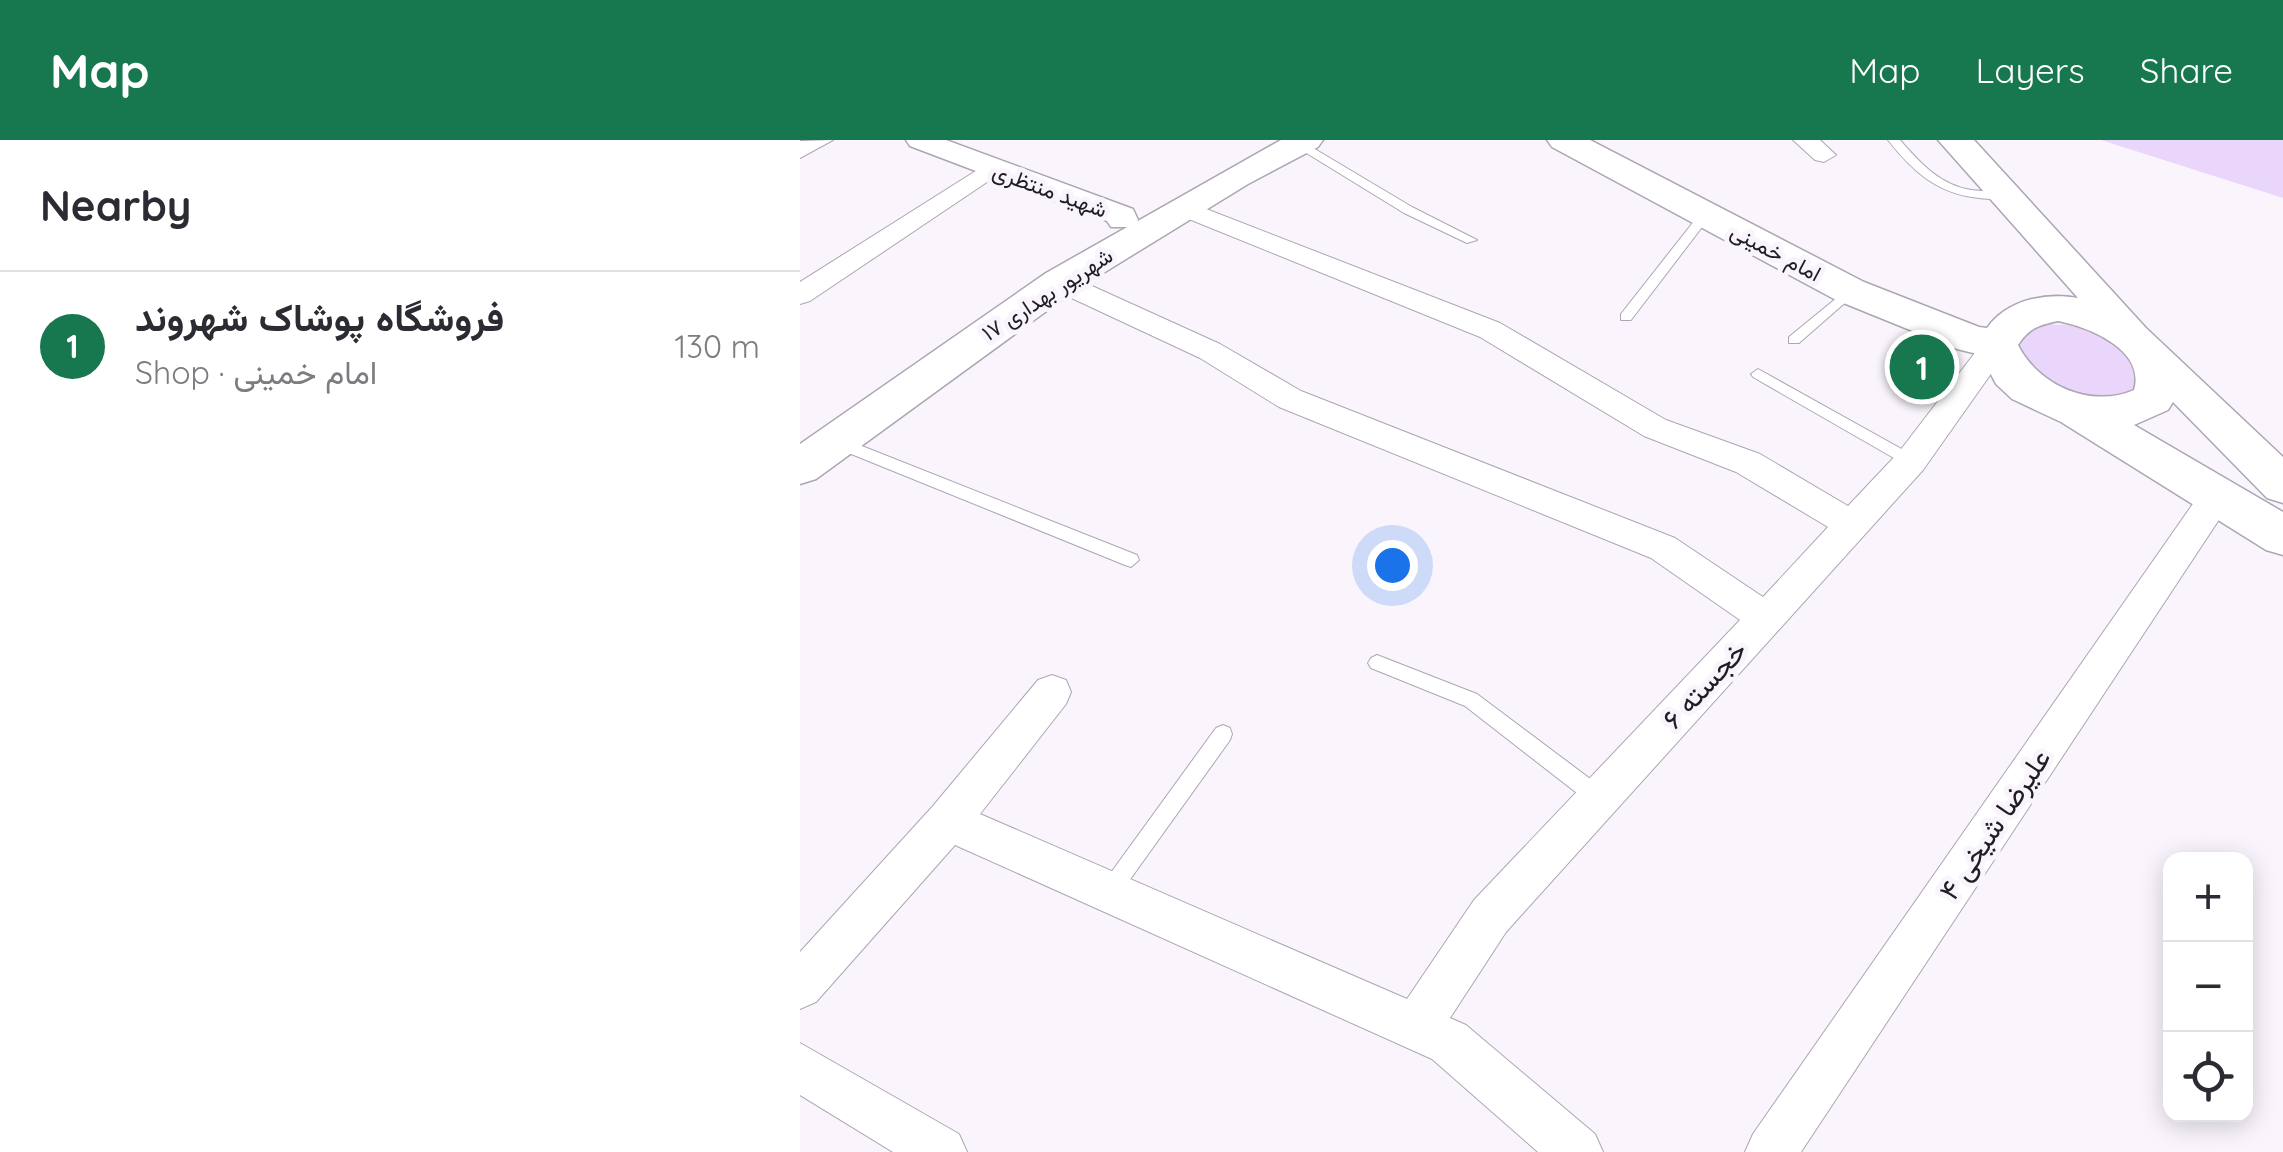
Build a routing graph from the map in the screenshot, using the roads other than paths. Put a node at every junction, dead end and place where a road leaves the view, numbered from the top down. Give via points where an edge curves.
1 (820, 140) edge
2 (920, 140) edge
3 (1564, 140) edge
4 (1894, 140) edge
5 (1955, 140) edge
6 (1302, 142) edge
7 (800, 151) edge
8 (990, 169) junction
9 (2009, 201) junction
10 (1183, 208) junction
11 (1706, 214) junction
12 (1122, 220) joint
13 (1471, 240) dead end
14 (1060, 282) junction
15 (1850, 291) junction
16 (800, 294) edge
17 (1626, 317) dead end
18 (2010, 330) junction
19 (1794, 340) dead end
20 (2147, 349) junction
21 (1758, 374) dead end
22 (2076, 412) junction
23 (817, 437) edge
24 (1912, 461) junction
25 (800, 467) edge
26 (2283, 485) edge
27 (2216, 497) junction
28 (1852, 525) junction
29 (2283, 536) edge
30 (1131, 560) dead end
31 (1765, 618) junction
32 (1378, 663) dead end
33 (1052, 692) dead end
34 (1222, 734) dead end
35 (1598, 797) junction
36 (948, 821) junction
37 (1108, 892) junction
38 (800, 986) edge
39 (1416, 1028) junction
40 (800, 1067) edge
41 (941, 1152) edge
42 (1576, 1152) edge
43 (1771, 1152) edge

1 - 7 street
2 - 8 street, شهید منتظری
3 - 11 main road, امام خمینی
4 - 9 lane via 1943,188
5 - 9 main road
6 - 10 main road, ۱۷ شهریور بهداری
6 - 13 lane via 1408,210
8 - 12 street, شهید منتظری
8 - 16 street
9 - 18 main road via 2045,279 2036,305
9 - 20 main road
10 - 14 main road, ۱۷ شهریور بهداری
10 - 28 street via 1490,330 1655,428 1748,463
11 - 15 main road, امام خمینی
11 - 17 lane
12 - 23 main road
14 - 23 main road, ۱۷ شهریور بهداری
14 - 31 street via 1210,351 1290,400 1664,548
15 - 18 main road, امام خمینی via 1971,339
15 - 19 lane
18 - 20 main road via 2068,310 2094,316
18 - 22 main road via 2012,374
18 - 24 street, خجسته ۶
20 - 22 main road via 2160,376 2158,392 2146,404 2115,414
20 - 26 main road
21 - 24 lane
22 - 27 main road
23 - 25 main road, ۱۷ شهریور بهداری
23 - 30 lane
24 - 28 street, خجسته ۶
27 - 29 main road
27 - 43 street, علیرضا شیخی ۴
28 - 31 street, خجسته ۶
31 - 35 street, خجسته ۶
32 - 35 lane via 1470,700
33 - 36 street
34 - 37 lane
35 - 39 street, خجسته ۶ via 1490,916
36 - 37 street
36 - 38 street
37 - 39 street
39 - 42 street via 1449,1042
40 - 41 street

